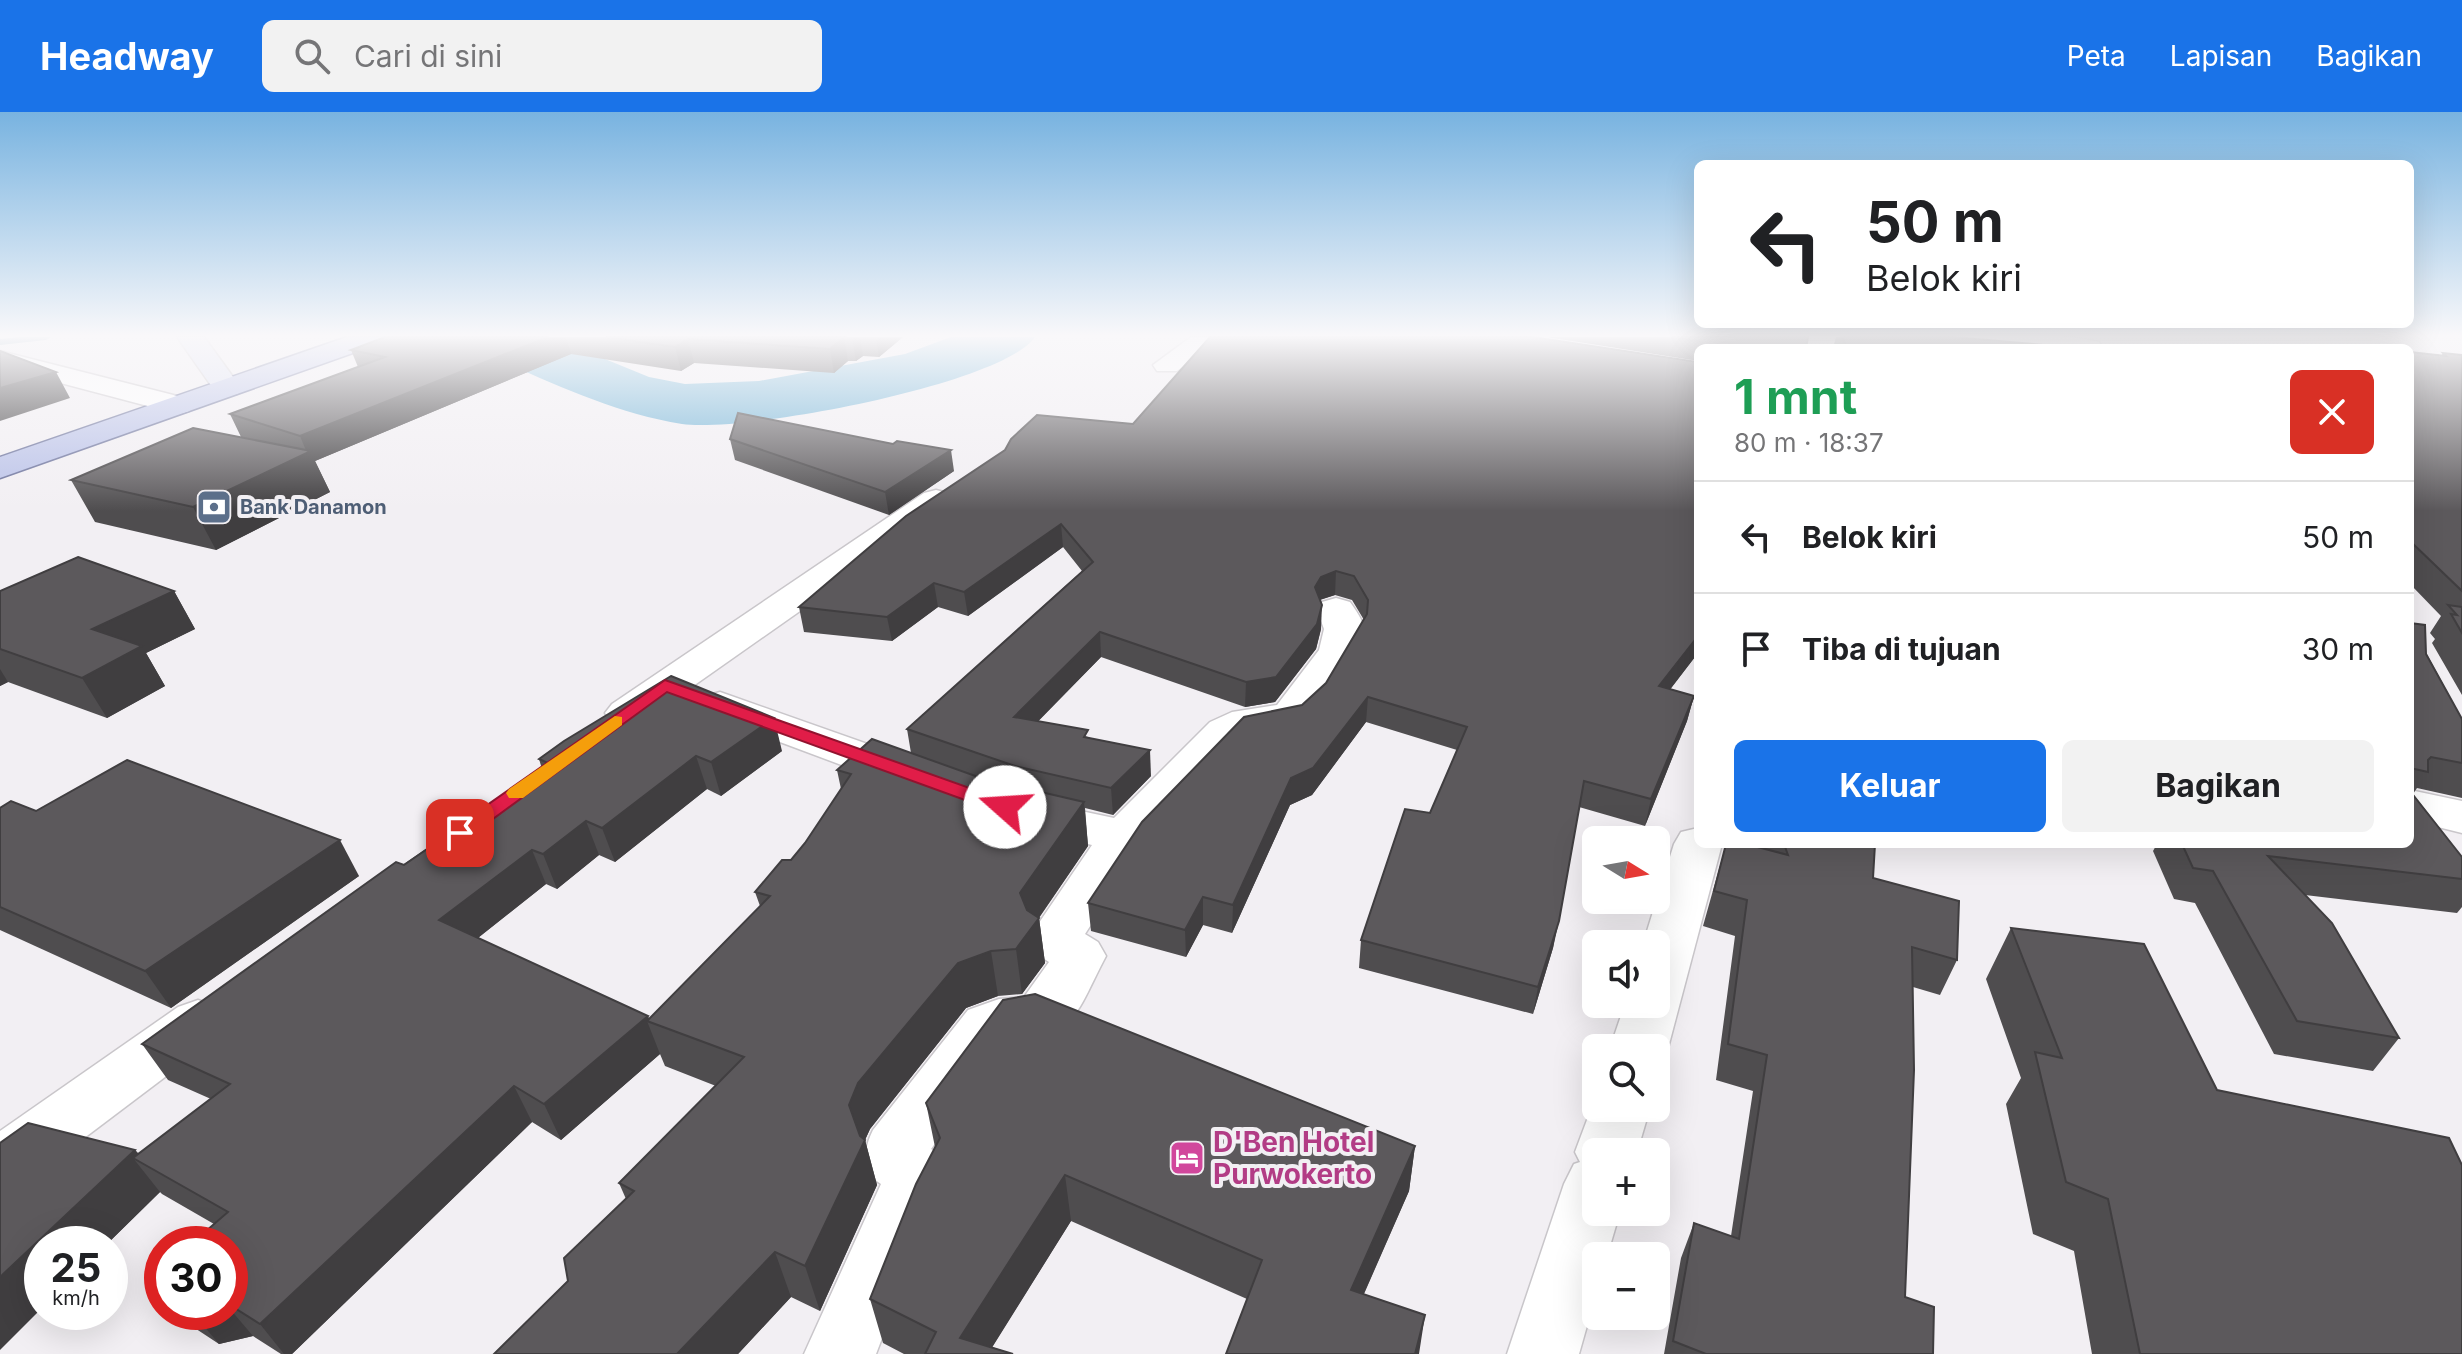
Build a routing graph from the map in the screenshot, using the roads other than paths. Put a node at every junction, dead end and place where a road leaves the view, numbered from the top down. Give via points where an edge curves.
1 (139, 395) edge
2 (207, 395) edge
3 (178, 405) junction
4 (0, 468) edge
5 (971, 478) edge
6 (1336, 610) dead end
7 (665, 685) junction
8 (588, 741) edge
9 (946, 787) edge
10 (990, 802) edge
11 (2414, 806) edge
12 (2462, 817) edge
13 (1124, 836) junction
14 (1697, 848) edge
15 (1670, 943) edge
16 (230, 1000) edge
17 (0, 1166) edge
18 (1583, 1226) edge
19 (840, 1354) edge
20 (1543, 1354) edge

1 - 3 street
2 - 3 main road
3 - 4 main road
5 - 7 street
6 - 13 street via 1344,629 1339,651 1292,714 1247,721 1226,731
7 - 8 street
7 - 9 street
10 - 13 street
11 - 12 street
13 - 19 street via 1054,939 1079,956 1045,1013 988,1026 895,1149 897,1161 914,1171 915,1182
14 - 15 street
16 - 17 street
18 - 20 street

